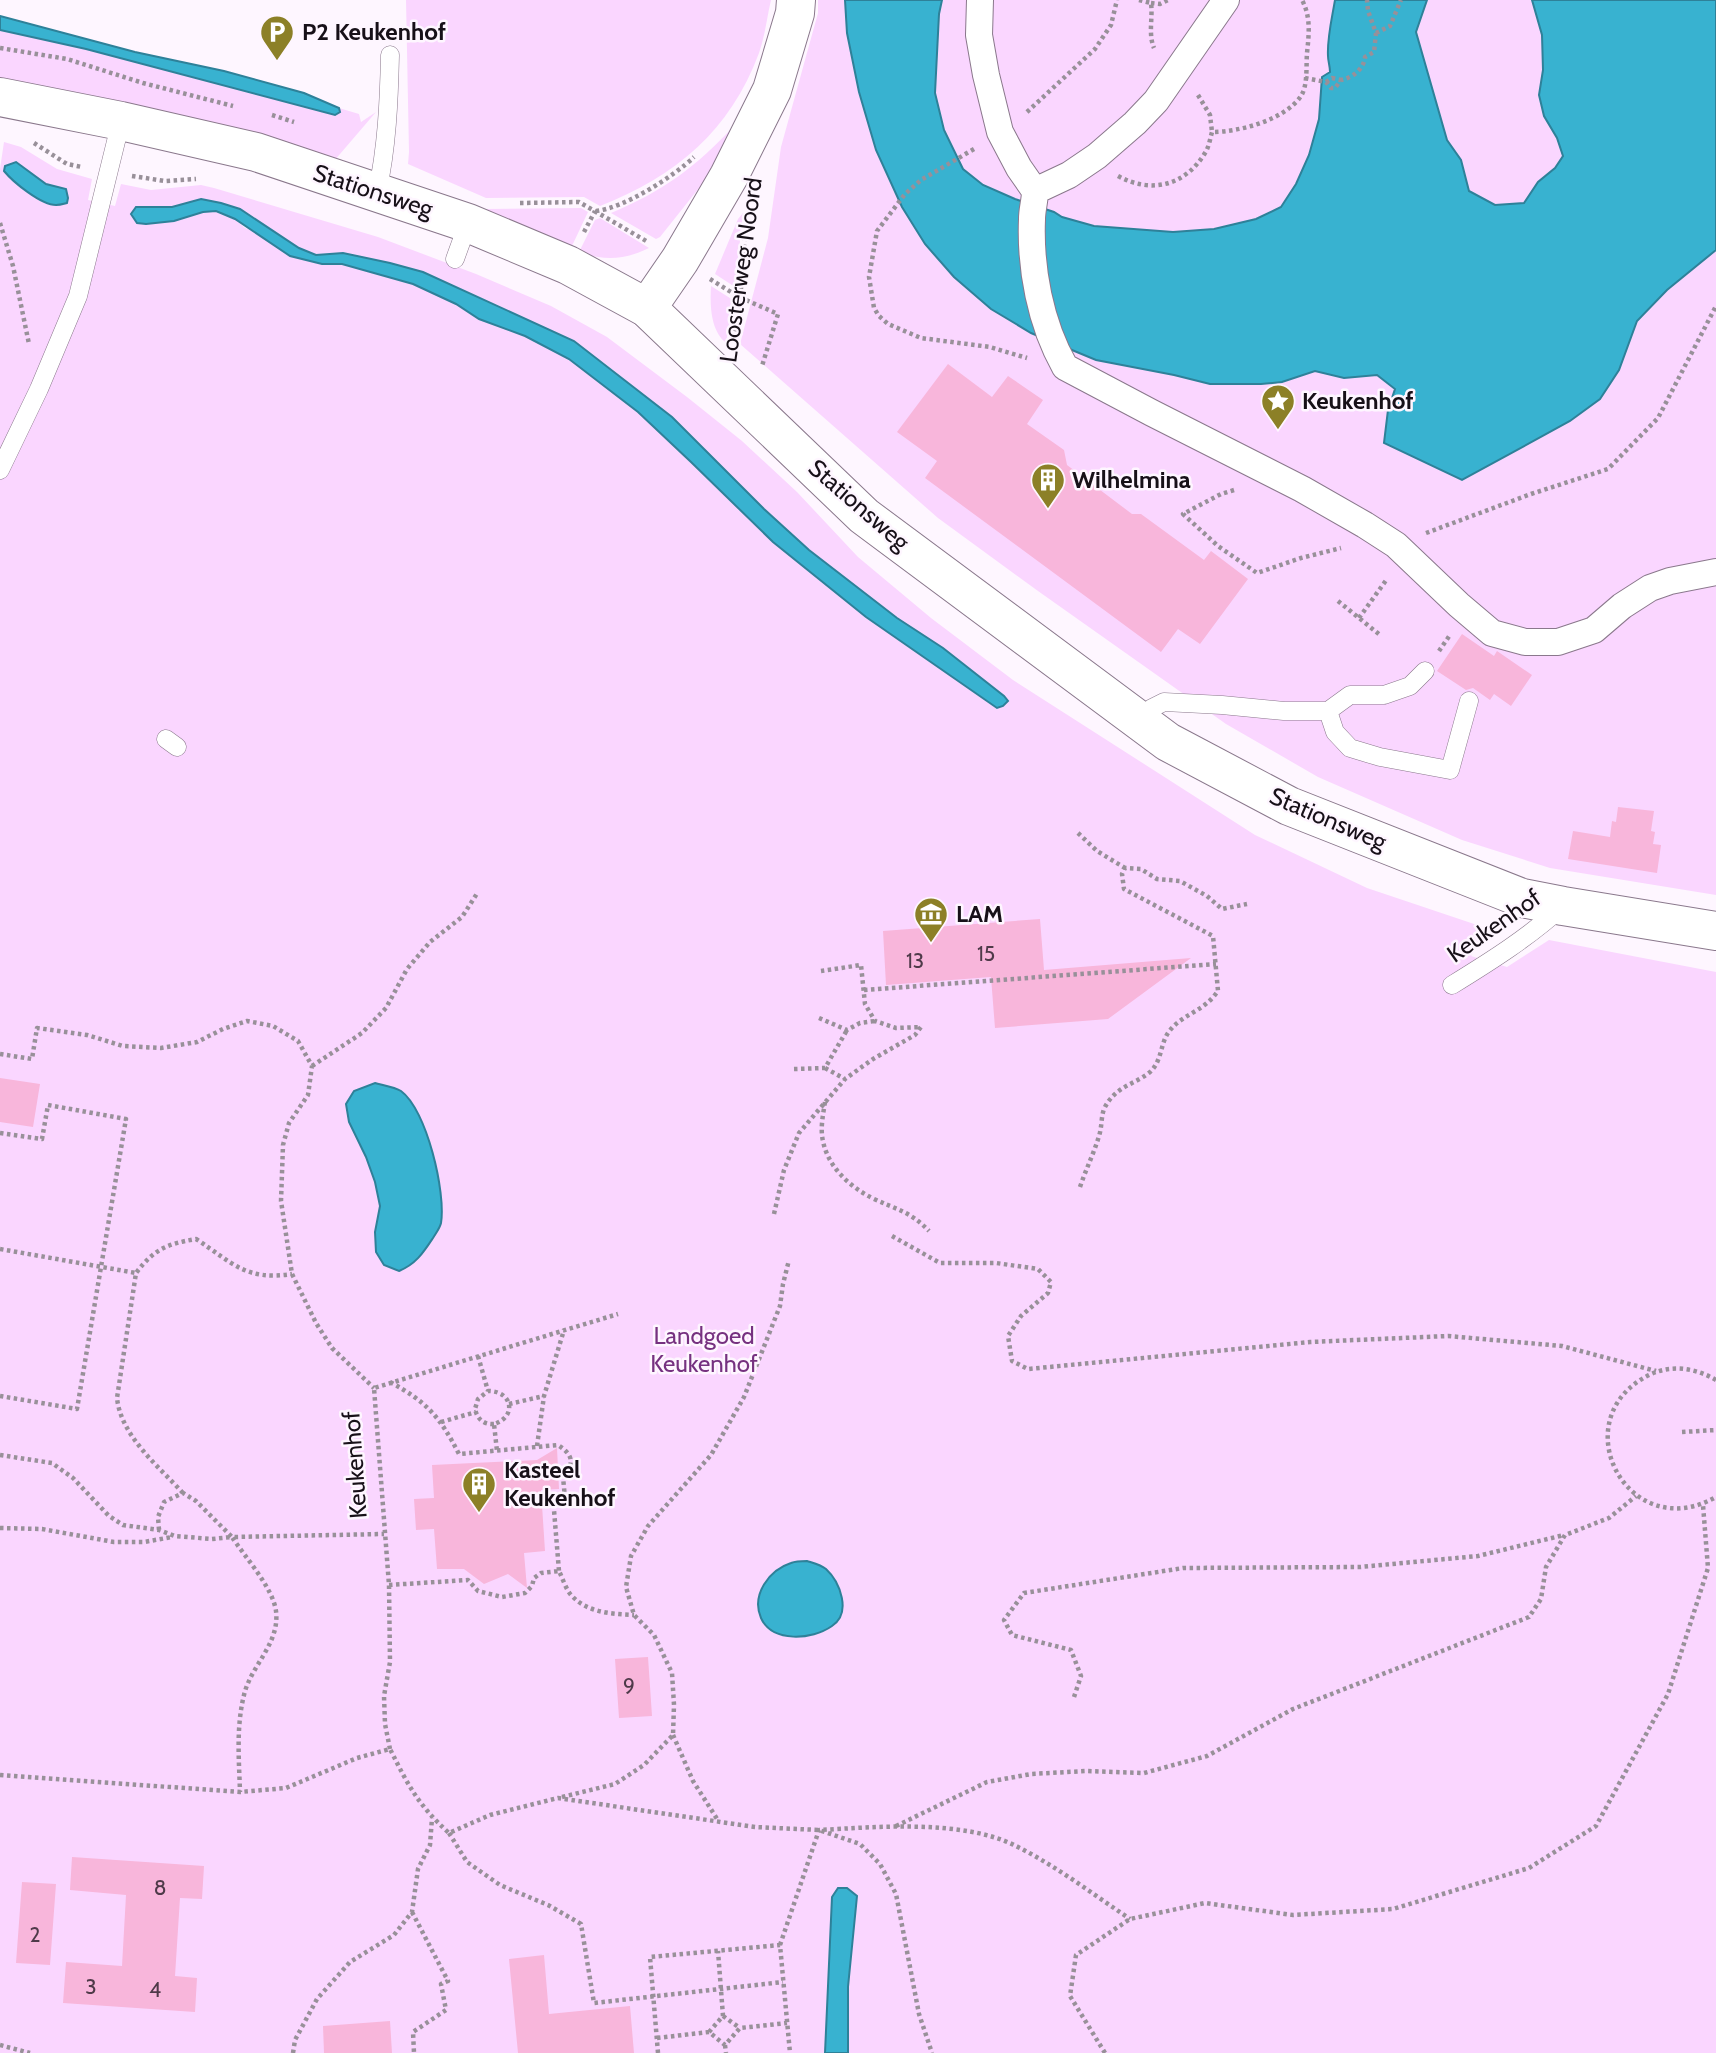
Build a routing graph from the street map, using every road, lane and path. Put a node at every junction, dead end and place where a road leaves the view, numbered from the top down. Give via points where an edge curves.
1 (796, 0) edge
2 (979, 0) edge
3 (1117, 0) edge
4 (1168, 0) edge
5 (1226, 0) edge
6 (1302, 0) edge
7 (1367, 0) edge
8 (1401, 0) edge
9 (1151, 3) dead end
10 (1376, 33) junction
11 (390, 55) dead end
12 (1305, 78) junction
13 (1341, 80) junction
14 (1325, 82) junction
15 (0, 97) edge
16 (121, 121) junction
17 (1000, 132) junction
18 (32, 142) dead end
19 (1097, 156) junction
20 (695, 157) dead end
21 (110, 172) junction
22 (197, 178) dead end
23 (377, 192) junction
24 (1035, 195) junction
25 (595, 211) dead end
26 (747, 211) dead end
27 (0, 223) edge
28 (468, 223) junction
29 (455, 259) dead end
30 (739, 297) junction
31 (1716, 306) edge
32 (647, 308) junction
33 (1061, 360) junction
34 (741, 380) junction
35 (39, 389) junction
36 (0, 470) edge
37 (1275, 476) junction
38 (1392, 544) junction
39 (1716, 572) edge
40 (1338, 601) dead end
41 (1467, 612) junction
42 (1359, 618) junction
43 (1380, 635) dead end
44 (1424, 671) joint
45 (1469, 701) dead end
46 (1328, 711) junction
47 (1139, 721) junction
48 (1078, 833) dead end
49 (1125, 868) junction
50 (478, 892) dead end
51 (1247, 904) dead end
52 (1563, 906) junction
53 (1716, 931) edge
54 (1216, 964) junction
55 (821, 971) dead end
56 (1452, 985) dead end
57 (864, 990) junction
58 (819, 1018) dead end
59 (875, 1021) junction
60 (847, 1030) junction
61 (0, 1054) edge
62 (312, 1066) junction
63 (825, 1068) junction
64 (794, 1069) dead end
65 (845, 1079) junction
66 (825, 1102) junction
67 (0, 1133) edge
68 (1080, 1187) dead end
69 (774, 1214) dead end
70 (929, 1231) dead end
71 (892, 1236) dead end
72 (0, 1249) edge
73 (789, 1260) dead end
74 (101, 1268) junction
75 (136, 1273) junction
76 (292, 1274) junction
77 (618, 1314) dead end
78 (564, 1330) junction
79 (478, 1356) junction
80 (1656, 1371) junction
81 (1716, 1380) edge
82 (390, 1382) junction
83 (374, 1388) junction
84 (488, 1391) junction
85 (0, 1396) edge
86 (544, 1396) junction
87 (509, 1404) junction
88 (476, 1412) junction
89 (441, 1422) junction
90 (494, 1424) junction
91 (1716, 1430) edge
92 (1682, 1433) dead end
93 (537, 1446) junction
94 (498, 1451) junction
95 (0, 1455) edge
96 (183, 1493) junction
97 (1636, 1496) junction
98 (1716, 1497) edge
99 (1703, 1505) junction
100 (0, 1528) edge
101 (159, 1530) junction
102 (384, 1534) junction
103 (1564, 1535) junction
104 (175, 1536) junction
105 (232, 1537) junction
106 (559, 1571) junction
107 (389, 1585) junction
108 (634, 1615) junction
109 (1074, 1698) dead end
110 (673, 1735) junction
111 (390, 1749) junction
112 (0, 1775) edge
113 (240, 1792) junction
114 (558, 1798) junction
115 (432, 1818) junction
116 (720, 1823) junction
117 (896, 1826) junction
118 (819, 1830) junction
119 (449, 1833) junction
120 (412, 1912) junction
121 (1130, 1919) junction
122 (780, 1945) junction
123 (718, 1951) junction
124 (783, 1982) junction
125 (721, 1989) junction
126 (653, 1996) junction
127 (723, 2016) junction
128 (787, 2023) junction
129 (740, 2028) junction
130 (709, 2032) junction
131 (657, 2038) junction
132 (0, 2045) edge
133 (725, 2045) junction
134 (30, 2053) edge
135 (293, 2053) edge
136 (414, 2053) edge
137 (658, 2053) edge
138 (726, 2053) edge
139 (789, 2053) edge
140 (932, 2053) edge
141 (1105, 2053) edge

1 - 32 main road, Loosterweg Noord via 772,90 729,176
2 - 17 street via 979,36
3 - 17 path via 1111,25 1095,49
4 - 9 path
5 - 19 street via 1156,101
6 - 12 path via 1309,27
7 - 10 path
8 - 10 path via 1390,26
10 - 13 path via 1374,52 1365,57 1362,68
11 - 23 lane
12 - 14 path
12 - 19 path via 1302,95 1273,118 1234,131 1212,132 1206,152 1174,183 1133,184 1107,169
13 - 14 path
13 - 14 path via 1335,88
15 - 16 main road, Stationsweg
16 - 21 lane
16 - 23 main road, Stationsweg via 256,152
17 - 24 street
17 - 33 path via 921,180 877,231 869,277 874,308 888,324 922,338
18 - 21 path via 67,164
19 - 24 street
20 - 25 path via 655,187 607,210
21 - 22 path via 165,181
21 - 35 lane via 78,296
23 - 28 main road, Stationsweg
24 - 33 street via 1035,277
26 - 30 path, Loosterweg Noord
27 - 35 path
28 - 29 lane
28 - 32 main road, Stationsweg via 568,265
30 - 34 path, Loosterweg Noord
30 - 34 path via 778,314
31 - 38 path via 1658,418 1608,469
32 - 34 main road, Stationsweg
33 - 37 street
34 - 47 main road, Stationsweg via 864,516
35 - 36 lane
37 - 38 street
37 - 38 path via 1221,494 1183,514 1218,547 1257,573 1351,545
38 - 41 street
38 - 42 path
39 - 41 street via 1650,588 1594,630 1558,642 1525,642 1492,633
40 - 42 path
41 - 44 path
42 - 43 path
44 - 46 lane via 1410,686 1384,695 1350,695
45 - 46 lane via 1450,770 1350,748 1335,732
46 - 47 lane via 1164,702
47 - 52 main road, Stationsweg via 1168,742 1289,806 1522,898
48 - 49 path
49 - 51 path via 1180,881 1222,909
49 - 54 path via 1124,889 1213,936
50 - 62 path via 462,917 430,942 407,969 386,1007 362,1033
52 - 53 main road, Stationsweg
52 - 56 lane, Keukenhof via 1504,953
54 - 57 path
54 - 68 path via 1218,991 1167,1034 1150,1072 1124,1086 1103,1111 1096,1149
55 - 57 path via 861,965
57 - 59 path
58 - 60 path
59 - 60 path
59 - 65 path via 895,1028 921,1027
60 - 63 path
61 - 62 path via 32,1059 37,1028 123,1046 161,1048 197,1042 247,1021 273,1026 298,1041
62 - 76 path via 308,1095 289,1124 283,1145 281,1202
63 - 64 path
63 - 65 path
65 - 66 path
66 - 69 path via 799,1133 783,1170
66 - 70 path via 822,1140 830,1161 846,1181 917,1218
67 - 74 path via 42,1139 48,1105 126,1119
71 - 80 path via 940,1263 1038,1269 1051,1282 1048,1293 1021,1316 1008,1336 1012,1361 1028,1369 1310,1342 1448,1336 1562,1346
72 - 74 path
73 - 108 path via 779,1306 744,1397 711,1455 648,1525 631,1556 626,1587
74 - 75 path
74 - 85 path via 77,1409
75 - 76 path via 169,1244 196,1239 247,1272 273,1277
75 - 96 path via 118,1412 150,1458
76 - 83 path via 332,1348
77 - 78 path, Keukenhof
78 - 79 path, Keukenhof
78 - 86 path
79 - 82 path, Keukenhof
79 - 84 path
80 - 81 path via 1680,1368 1704,1372
80 - 97 path via 1636,1381 1620,1397 1610,1417 1611,1461
82 - 83 path, Keukenhof
82 - 89 path via 412,1394
83 - 102 path, Keukenhof
84 - 87 path via 501,1393
84 - 88 path via 478,1399
86 - 87 path
86 - 93 path
87 - 90 path via 506,1417
88 - 89 path
88 - 90 path via 484,1422
89 - 94 path via 459,1454
90 - 94 path
91 - 92 path
93 - 94 path
93 - 106 path via 558,1445 571,1460 563,1477 565,1498 553,1498
95 - 101 path via 52,1463 123,1525
96 - 101 path via 164,1502
96 - 105 path
97 - 99 path via 1680,1510
97 - 103 path via 1609,1518
98 - 99 path
99 - 121 path via 1708,1568 1668,1694 1596,1826 1529,1868 1393,1909 1293,1915 1206,1903
100 - 104 path via 42,1529 114,1542
101 - 104 path
102 - 105 path
102 - 107 path, Keukenhof
103 - 109 path via 1478,1556 1360,1567 1183,1568 1024,1592 1004,1620 1012,1635 1070,1650 1081,1676
103 - 117 path via 1546,1567 1541,1600 1529,1617 1293,1709 1207,1756 1144,1773 1031,1774 987,1782
104 - 105 path
105 - 113 path via 276,1610 274,1637 244,1692 239,1722
106 - 107 path via 541,1573 525,1593 502,1597 478,1591 468,1580
106 - 108 path via 570,1595 584,1606
107 - 111 path, Keukenhof via 390,1662 384,1724
108 - 110 path via 654,1636 672,1673
110 - 114 path via 644,1765 615,1784
110 - 116 path via 693,1781
111 - 113 path via 286,1788
111 - 115 path, Keukenhof via 412,1793
112 - 113 path
114 - 116 path
114 - 119 path via 490,1815
115 - 119 path, Keukenhof
115 - 120 path via 430,1845 418,1869
116 - 118 path
117 - 118 path
117 - 121 path via 974,1832 1015,1845
118 - 122 path
118 - 140 path via 860,1844 880,1864 896,1894 919,2014
119 - 126 path, Keukenhof via 467,1862 500,1885 581,1924 594,2003
120 - 135 path via 394,1935 350,1962 317,1999
120 - 136 path via 448,1981 442,1984 446,2010 413,2032
121 - 141 path via 1076,1955 1070,1996
122 - 123 path
122 - 124 path
123 - 125 path
123 - 126 path via 650,1957
124 - 125 path
124 - 128 path
125 - 126 path
125 - 127 path
126 - 131 path
127 - 129 path
127 - 130 path
128 - 129 path
128 - 139 path
129 - 133 path
130 - 131 path
130 - 133 path
131 - 137 path
132 - 134 path
133 - 138 path

